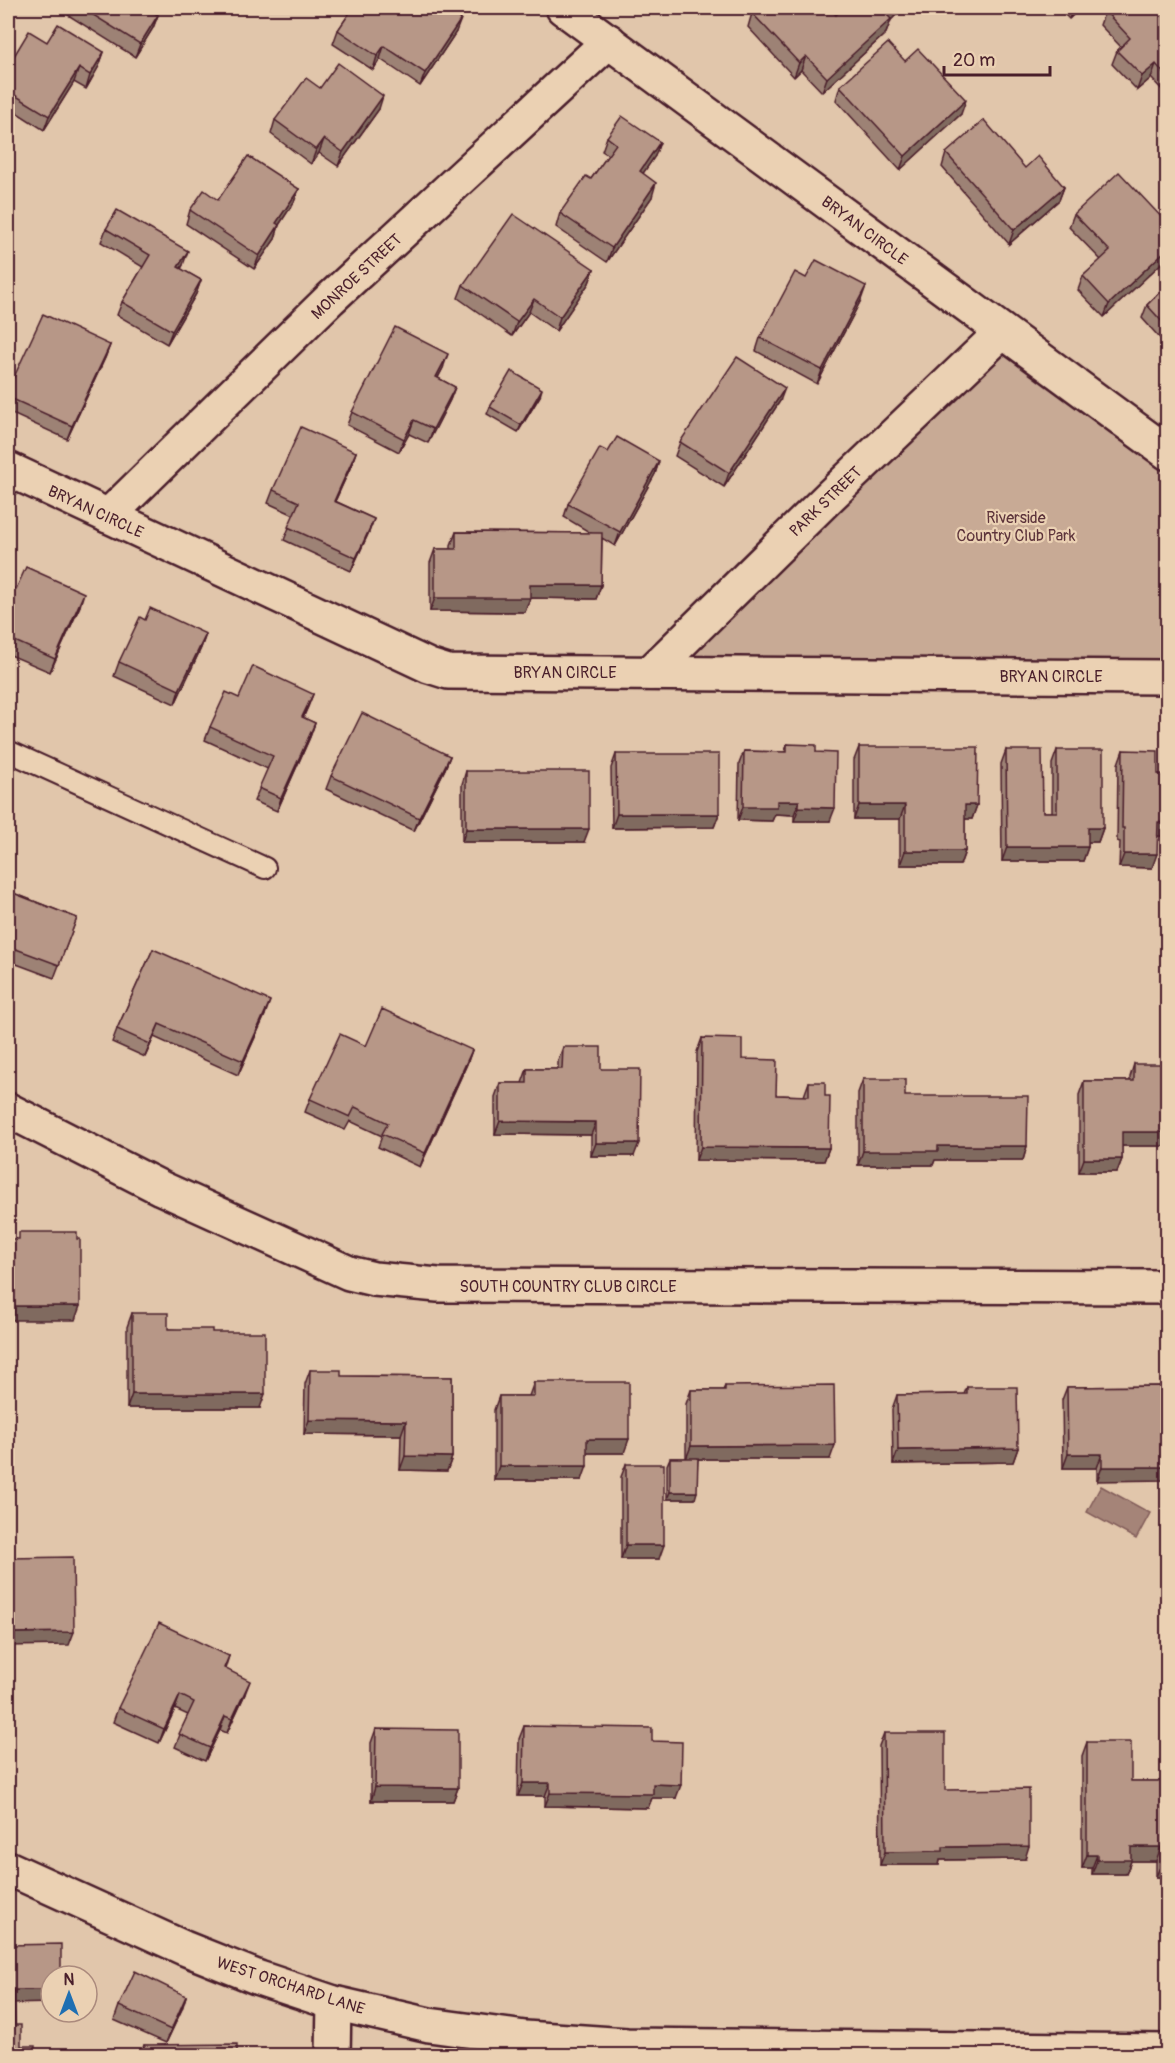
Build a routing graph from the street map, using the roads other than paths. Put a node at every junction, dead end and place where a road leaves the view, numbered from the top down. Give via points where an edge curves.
1 (562, 8) edge
2 (609, 41) junction
3 (1002, 332) junction
4 (1167, 453) edge
5 (8, 469) edge
6 (108, 516) junction
7 (650, 673) junction
8 (1167, 677) edge
9 (8, 751) edge
10 (265, 868) dead end
11 (8, 1110) edge
12 (1167, 1287) edge
13 (8, 1868) edge
14 (334, 2003) junction
15 (1167, 2051) edge
16 (876, 2052) edge
17 (333, 2055) edge

1 - 2 street, BRYAN CIRCLE
2 - 3 street, BRYAN CIRCLE
2 - 6 street, MONROE STREET via 330,299
3 - 4 street, BRYAN CIRCLE
3 - 7 street, PARK STREET
5 - 6 street, BRYAN CIRCLE
6 - 7 street, BRYAN CIRCLE via 448,672
7 - 8 street, BRYAN CIRCLE
9 - 10 lane
11 - 12 street, SOUTH COUNTRY CLUB CIRCLE via 237,1224 349,1273 374,1279 438,1285
13 - 14 street, WEST ORCHARD LANE via 184,1948
14 - 16 street, WEST ORCHARD LANE via 429,2025 525,2038
14 - 17 street
15 - 16 street, WEST ORCHARD LANE

